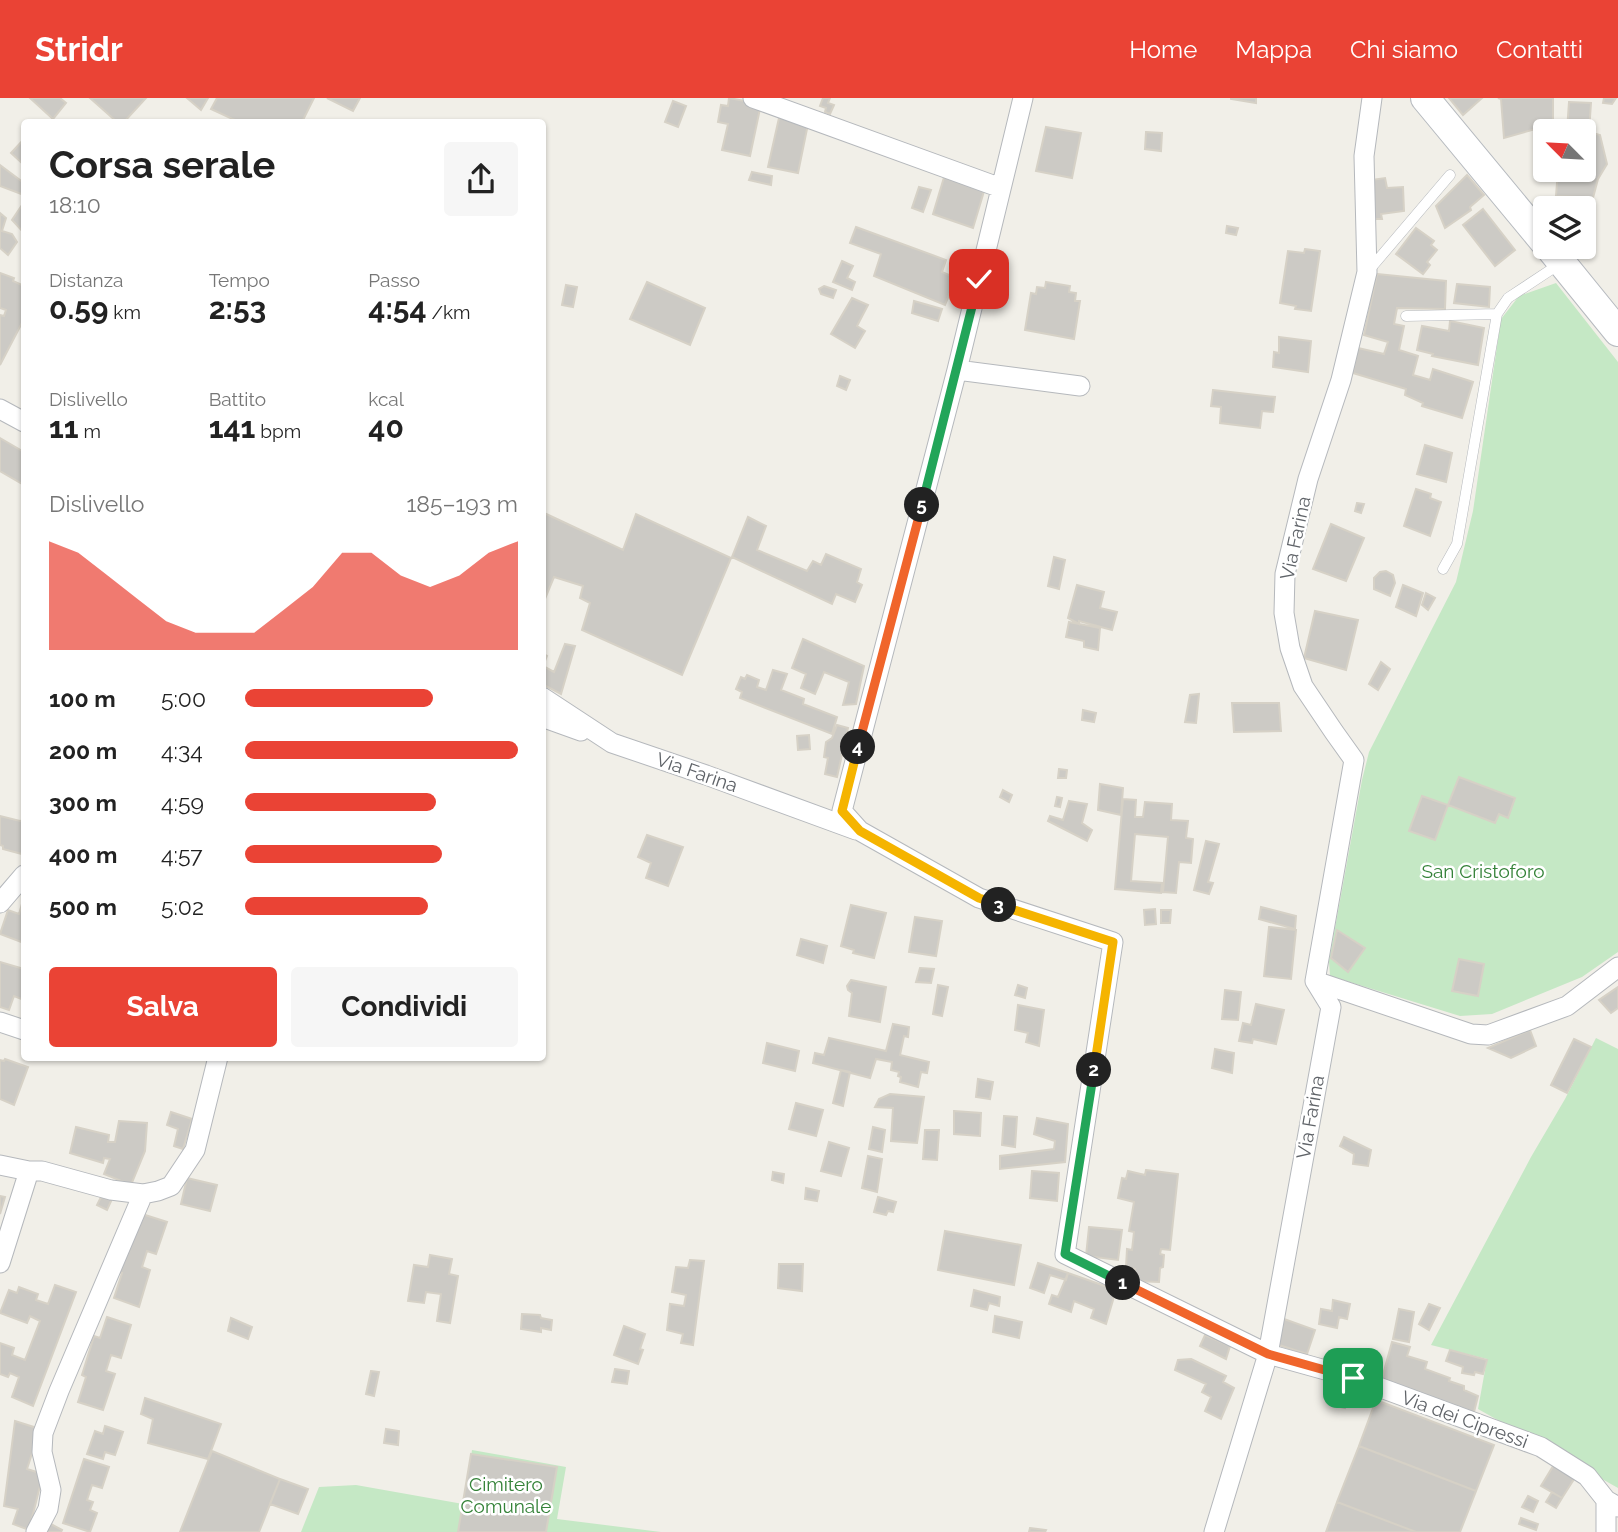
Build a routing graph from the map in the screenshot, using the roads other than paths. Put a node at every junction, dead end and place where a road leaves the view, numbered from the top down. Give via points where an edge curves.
1 (753, 98) edge
2 (1023, 98) edge
3 (1372, 98) edge
4 (1425, 98) edge
5 (1450, 175) dead end
6 (1001, 188) junction
7 (1533, 228) edge
8 (1545, 259) edge
9 (1559, 259) edge
10 (1367, 272) junction
11 (1497, 314) junction
12 (1406, 316) dead end
13 (1618, 332) edge
14 (957, 370) junction
15 (1080, 386) dead end
16 (0, 408) edge
17 (21, 420) edge
18 (1443, 569) dead end
19 (546, 700) edge
20 (546, 719) edge
21 (611, 743) junction
22 (860, 831) junction
23 (21, 878) edge
24 (0, 903) edge
25 (1618, 967) edge
26 (1315, 981) junction
27 (0, 1021) edge
28 (21, 1029) edge
29 (217, 1061) edge
30 (0, 1166) edge
31 (29, 1171) junction
32 (143, 1194) junction
33 (0, 1263) edge
34 (1268, 1354) junction
35 (1612, 1504) edge
36 (36, 1532) edge
37 (1214, 1532) edge
38 (1606, 1532) edge

1 - 6 street
2 - 6 street
3 - 10 street, Via Farina via 1364,156
4 - 7 main road
5 - 10 lane
6 - 14 street
8 - 11 lane
9 - 13 main road
10 - 26 street, Via Farina via 1285,574 1284,613 1303,686 1354,760
11 - 12 lane
11 - 18 lane via 1457,544
14 - 15 street
14 - 22 street via 842,811
16 - 17 street
19 - 21 street, Via Farina
20 - 21 street
21 - 22 street, Via Farina
22 - 34 street, Via Farina via 979,898 1113,942 1065,1254
23 - 24 street
25 - 26 street via 1567,1006 1488,1035 1471,1034
26 - 34 street, Via Farina via 1331,1007
27 - 28 street
29 - 32 street via 195,1150 171,1186
30 - 31 street
31 - 32 street
31 - 33 street
32 - 36 street via 43,1433 42,1452 51,1490 48,1509
34 - 35 street, Via dei Cipressi via 1353,1378 1541,1447 1587,1476
34 - 37 street
35 - 38 street, Via dei Cipressi

